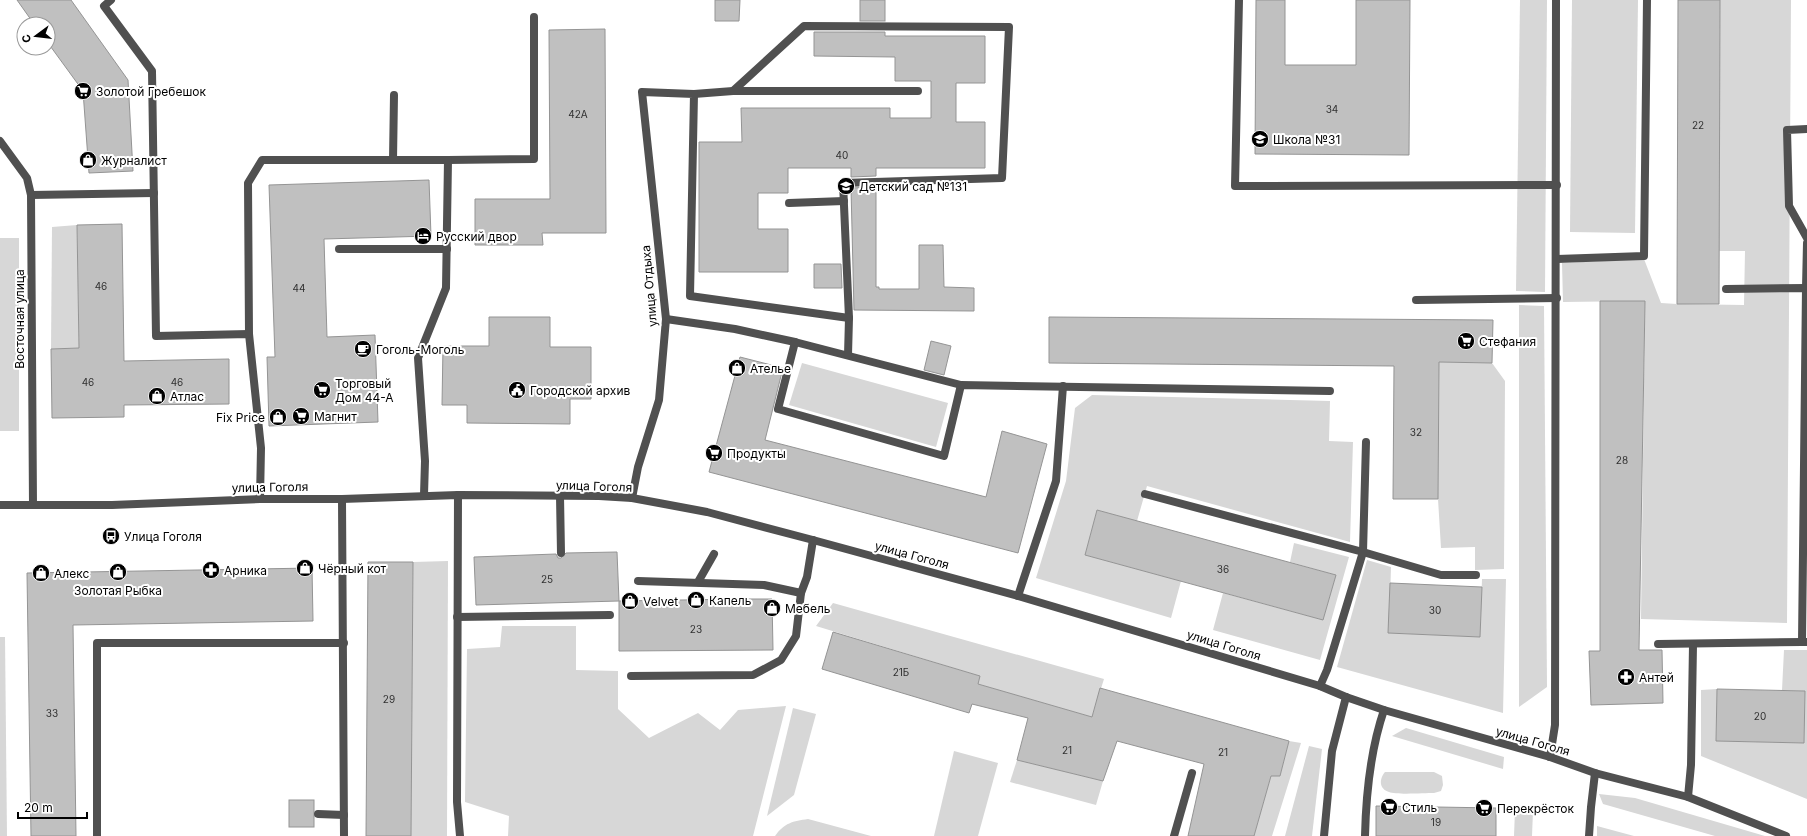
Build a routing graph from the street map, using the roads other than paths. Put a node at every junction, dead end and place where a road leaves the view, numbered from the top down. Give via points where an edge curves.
1 (111, 0) edge
2 (1239, 0) edge
3 (1556, 0) edge
4 (1647, 0) edge
5 (534, 17) dead end
6 (733, 91) junction
7 (918, 91) dead end
8 (694, 94) junction
9 (394, 96) dead end
10 (1807, 128) edge
11 (0, 141) edge
12 (393, 160) junction
13 (448, 160) junction
14 (1557, 185) junction
15 (154, 193) junction
16 (31, 195) junction
17 (844, 201) junction
18 (790, 203) dead end
19 (1807, 238) edge
20 (1807, 243) edge
21 (447, 248) junction
22 (339, 249) dead end
23 (1557, 259) junction
24 (1806, 288) junction
25 (1726, 289) dead end
26 (1557, 298) junction
27 (1416, 300) dead end
28 (849, 318) junction
29 (666, 319) junction
30 (249, 334) junction
31 (795, 342) junction
32 (848, 356) junction
33 (961, 385) junction
34 (1063, 386) junction
35 (1330, 391) dead end
36 (1366, 442) dead end
37 (1145, 494) dead end
38 (424, 495) junction
39 (458, 495) junction
40 (560, 496) junction
41 (260, 498) junction
42 (342, 498) junction
43 (632, 498) junction
44 (0, 504) edge
45 (32, 505) junction
46 (813, 540) junction
47 (1363, 552) junction
48 (561, 554) dead end
49 (714, 554) dead end
50 (1476, 575) dead end
51 (638, 581) dead end
52 (698, 582) junction
53 (801, 593) junction
54 (1018, 596) junction
55 (610, 615) dead end
56 (457, 617) junction
57 (1805, 642) edge
58 (344, 644) junction
59 (1658, 644) dead end
60 (1693, 644) junction
61 (631, 676) dead end
62 (1320, 686) junction
63 (1346, 697) junction
64 (1384, 710) junction
65 (1550, 758) junction
66 (1192, 773) dead end
67 (1595, 773) junction
68 (1688, 797) junction
69 (318, 814) dead end
70 (344, 815) junction
71 (97, 836) edge
72 (344, 836) edge
73 (460, 836) edge
74 (1174, 836) edge
75 (1324, 836) edge
76 (1365, 836) edge
77 (1589, 836) edge
78 (1786, 836) edge

1 - 15 street via 104,6 152,71
2 - 14 street via 1235,186
3 - 14 street
4 - 23 street via 1644,256
5 - 13 street via 534,159
6 - 7 street
6 - 8 street
6 - 17 street via 804,26 1009,27 1002,178 843,182
8 - 28 street via 690,296
8 - 29 street, улица Отдыха via 642,92
9 - 12 street
10 - 19 street via 1787,130 1789,206
11 - 16 street, Восточная улица via 27,178
12 - 13 street
12 - 30 street via 262,160 248,183
13 - 21 street
14 - 23 street
15 - 16 street
15 - 30 street via 156,336
16 - 45 street, Восточная улица
17 - 18 street
17 - 28 street
20 - 24 street
21 - 22 street
21 - 38 street via 446,288 418,358 425,461
23 - 26 street
24 - 25 street
24 - 57 street
26 - 27 street
26 - 65 street via 1555,725
28 - 32 street
29 - 31 street via 735,329
29 - 43 street, улица Отдыха via 659,400 638,466
30 - 41 street via 261,448
31 - 32 street
31 - 33 street via 778,410 944,456
32 - 33 street
33 - 34 street
34 - 35 street
34 - 54 street via 1056,481
36 - 47 street
37 - 47 street
38 - 39 street, улица Гоголя
38 - 42 street, улица Гоголя
39 - 40 street, улица Гоголя
39 - 56 street
40 - 43 street, улица Гоголя
40 - 48 street
41 - 42 street, улица Гоголя
41 - 45 street, улица Гоголя via 112,505
42 - 58 street
43 - 46 street, улица Гоголя via 706,512
44 - 45 street, улица Гоголя
46 - 53 street via 807,576
46 - 54 street, улица Гоголя
47 - 50 street via 1441,575
47 - 62 street
49 - 52 street
51 - 52 street
52 - 53 street via 764,585
53 - 61 street via 796,636 781,660 753,675
54 - 62 street, улица Гоголя
55 - 56 street
56 - 73 street via 457,802
57 - 60 street
58 - 70 street
58 - 71 street via 97,643
59 - 60 street
60 - 68 street
62 - 63 street, улица Гоголя
63 - 64 street, улица Гоголя
63 - 75 street via 1332,751
64 - 65 street, улица Гоголя
64 - 76 street via 1374,744 1366,800
65 - 67 street, улица Гоголя
66 - 74 street
67 - 68 street, улица Гоголя
67 - 77 street
68 - 78 street, улица Гоголя
69 - 70 street
70 - 72 street

